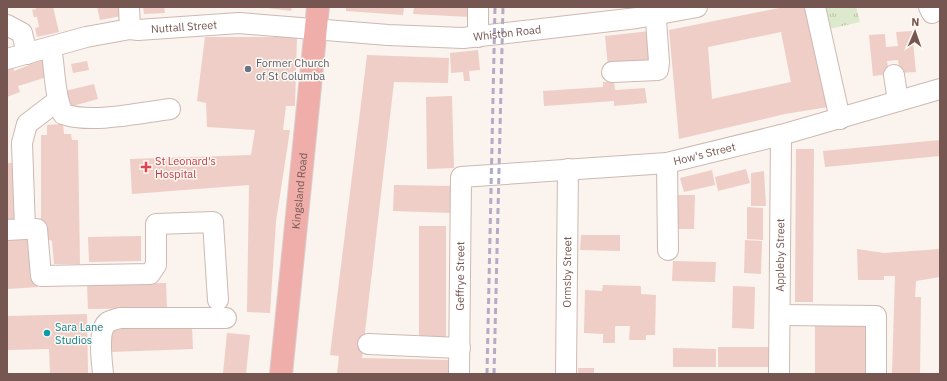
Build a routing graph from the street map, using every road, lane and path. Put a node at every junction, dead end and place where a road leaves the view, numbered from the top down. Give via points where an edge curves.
1 (129, 7) edge
2 (318, 7) edge
3 (478, 7) edge
4 (697, 7) edge
5 (814, 7) edge
6 (656, 11) edge
7 (239, 15) edge
8 (7, 25) edge
9 (130, 29) junction
10 (316, 29) junction
11 (478, 37) junction
12 (51, 47) junction
13 (27, 54) junction
14 (7, 59) edge
15 (612, 72) dead end
16 (894, 75) dead end
17 (940, 89) edge
18 (57, 101) junction
19 (898, 101) junction
20 (170, 109) dead end
21 (840, 119) junction
22 (781, 135) junction
23 (667, 163) junction
24 (568, 169) junction
25 (461, 177) joint
26 (16, 230) edge
27 (668, 250) dead end
28 (780, 315) junction
29 (368, 344) dead end
30 (460, 348) junction
31 (103, 374) edge
32 (281, 374) edge
33 (459, 374) edge
34 (566, 374) edge
35 (779, 374) edge
36 (876, 374) edge

1 - 9 street
2 - 10 highway, Kingsland Road
3 - 11 street
4 - 6 street, Whiston Road
5 - 21 street
6 - 11 street, Whiston Road
6 - 15 street via 658,70
7 - 9 street, Nuttall Street via 138,30
7 - 10 street, Nuttall Street
8 - 13 street via 22,33
9 - 12 street, Nuttall Street
10 - 11 street, Whiston Road via 454,38
10 - 32 highway, Kingsland Road
12 - 13 street, Nuttall Street
12 - 18 street
13 - 14 street, Nuttall Street
16 - 19 street
17 - 19 street, How's Street
18 - 20 street via 63,114 71,117 123,116
18 - 26 street via 26,124 22,143
19 - 21 street, How's Street
21 - 22 street, How's Street
22 - 23 street, How's Street
22 - 28 street, Appleby Street
23 - 24 street, How's Street
23 - 27 street
24 - 25 street, How's Street
24 - 34 street, Ormsby Street
25 - 30 street, Geffrye Street
26 - 31 street via 37,229 41,276 150,274 156,266 156,224 213,222 222,309 120,318 108,322 103,328 101,338
28 - 35 street, Appleby Street
28 - 36 street via 876,316
29 - 30 street
30 - 33 street, Geffrye Street

